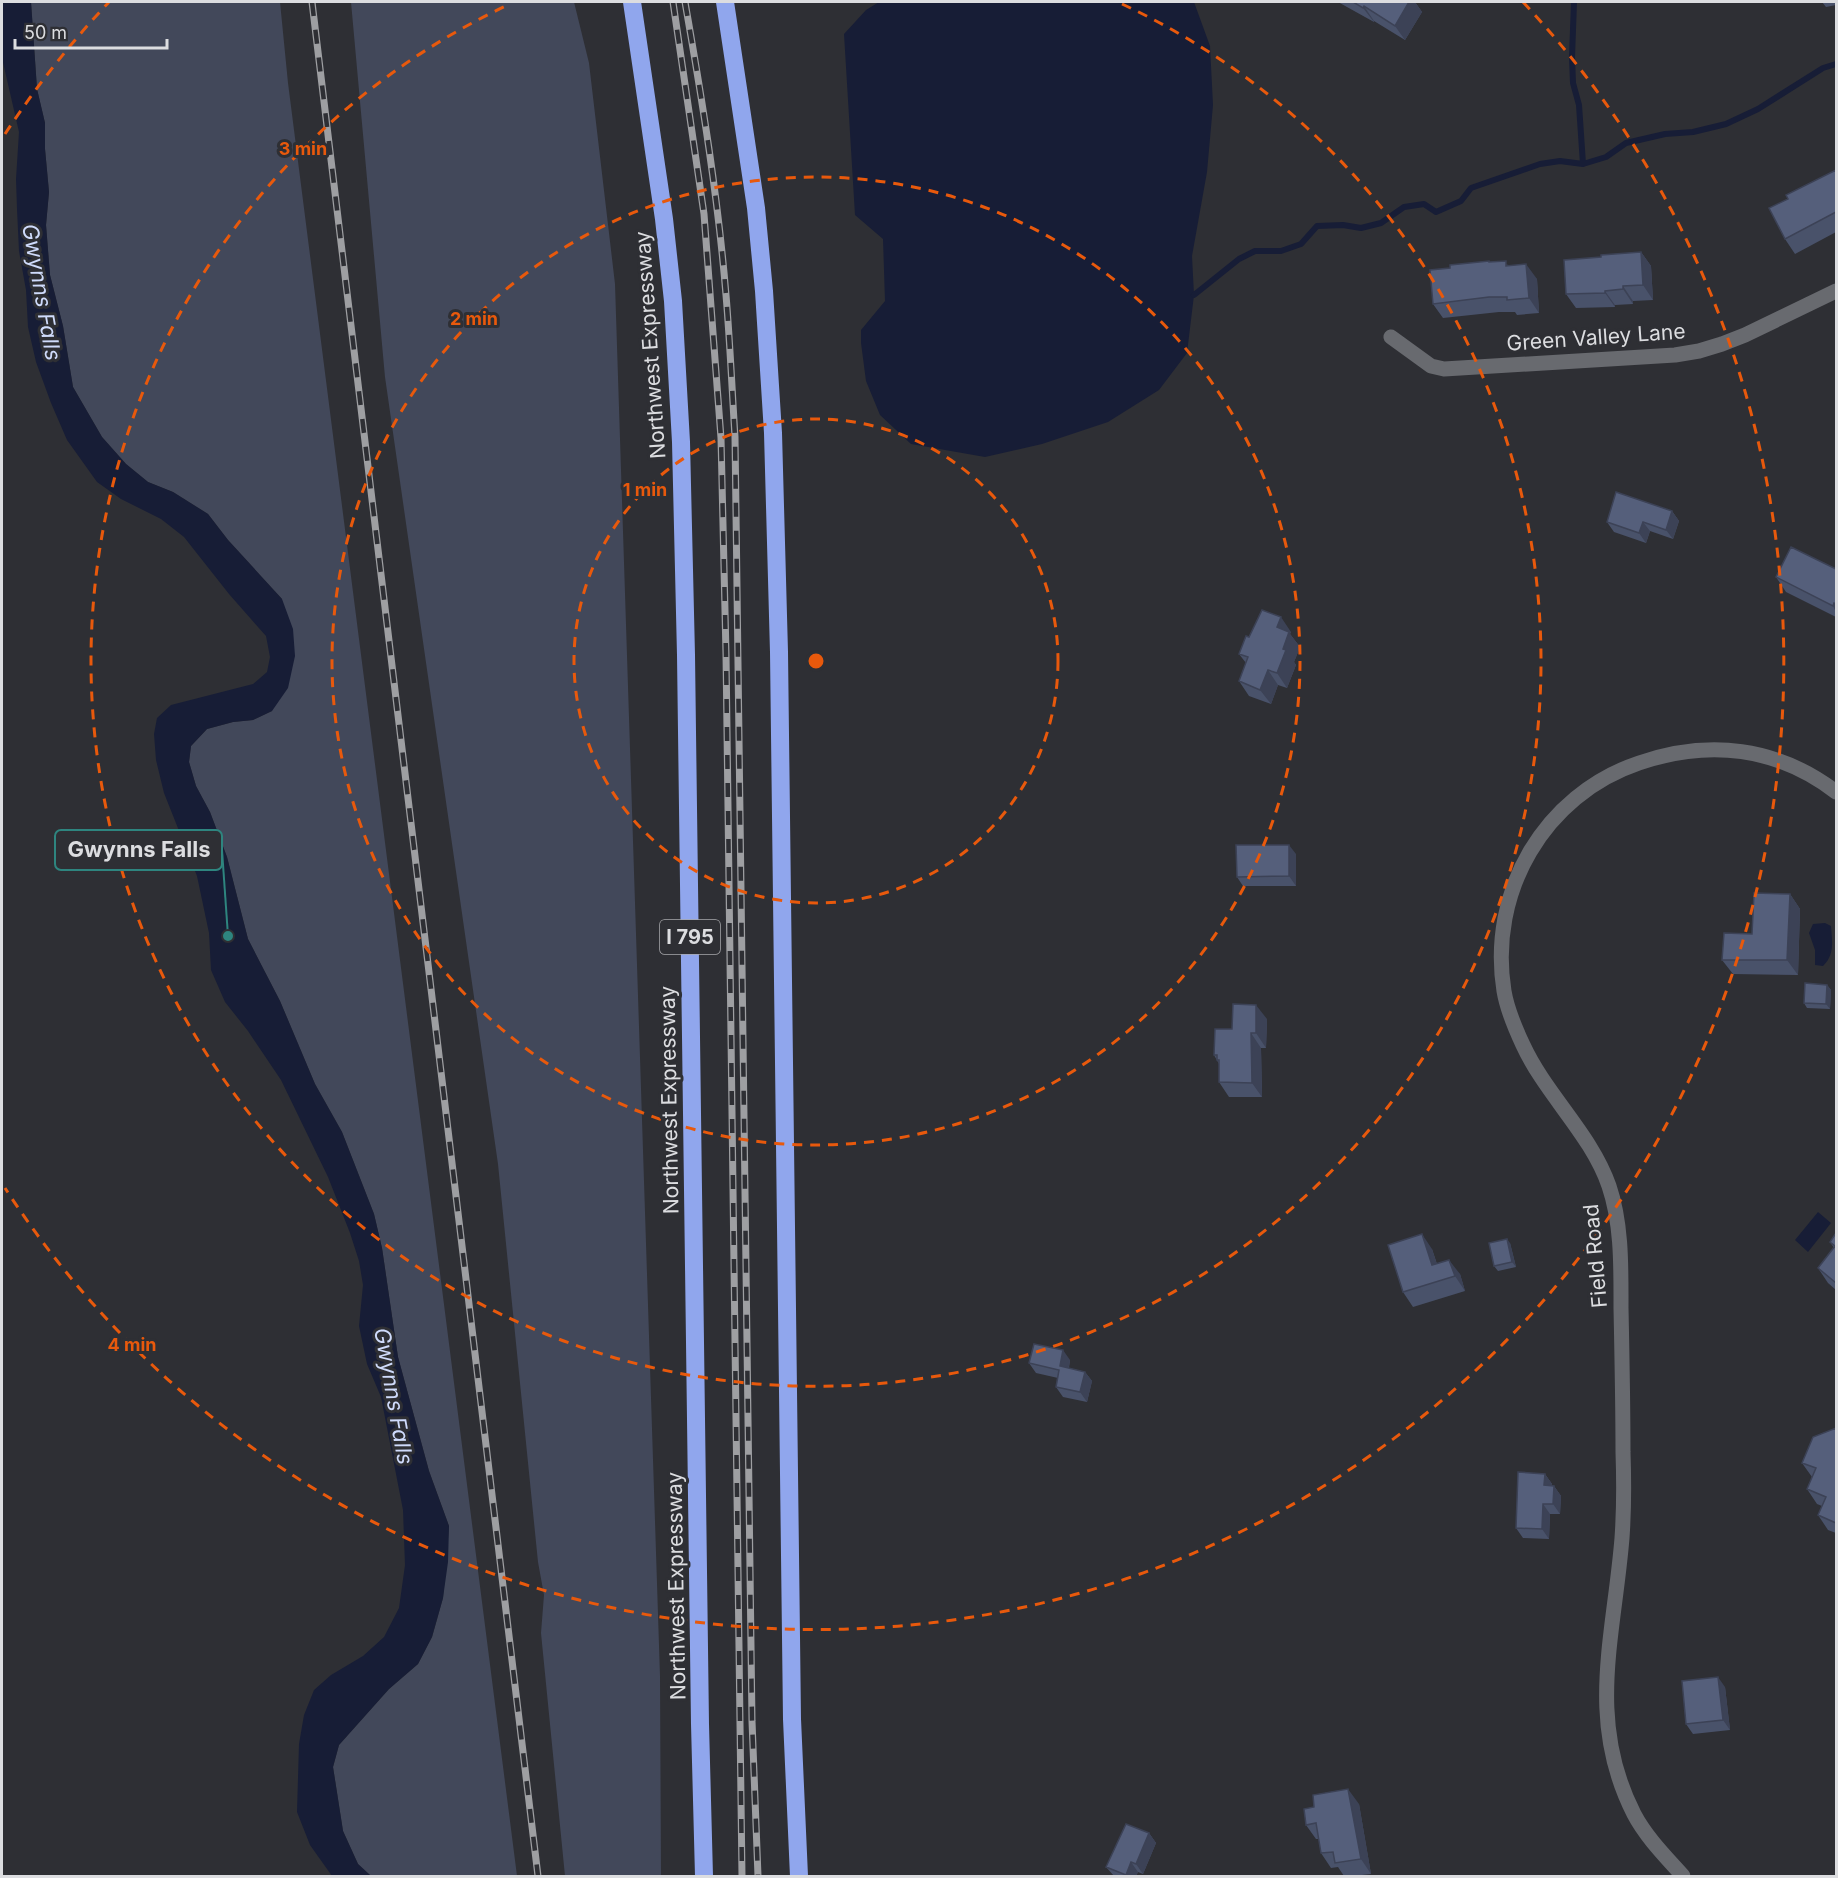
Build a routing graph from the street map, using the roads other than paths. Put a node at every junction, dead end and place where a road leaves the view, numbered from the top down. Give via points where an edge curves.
1 (632, 2) edge
2 (725, 2) edge
3 (1836, 291) edge
4 (1391, 337) dead end
5 (1836, 792) edge
6 (704, 1876) edge
7 (799, 1876) edge
8 (1683, 1876) edge

1 - 6 highway, Northwest Expressway / I 795 via 664,219 681,442
2 - 7 highway via 756,208 773,433 792,1719
3 - 4 street, Green Valley Lane via 1722,344 1675,355 1444,369 1431,366
5 - 8 street, Field Road via 1802,770 1745,751 1690,749 1625,767 1593,784 1565,806 1545,829 1517,876 1503,932 1504,994 1516,1027 1538,1074 1593,1152 1609,1186 1617,1223 1624,1477 1622,1538 1607,1655 1608,1738 1636,1818

